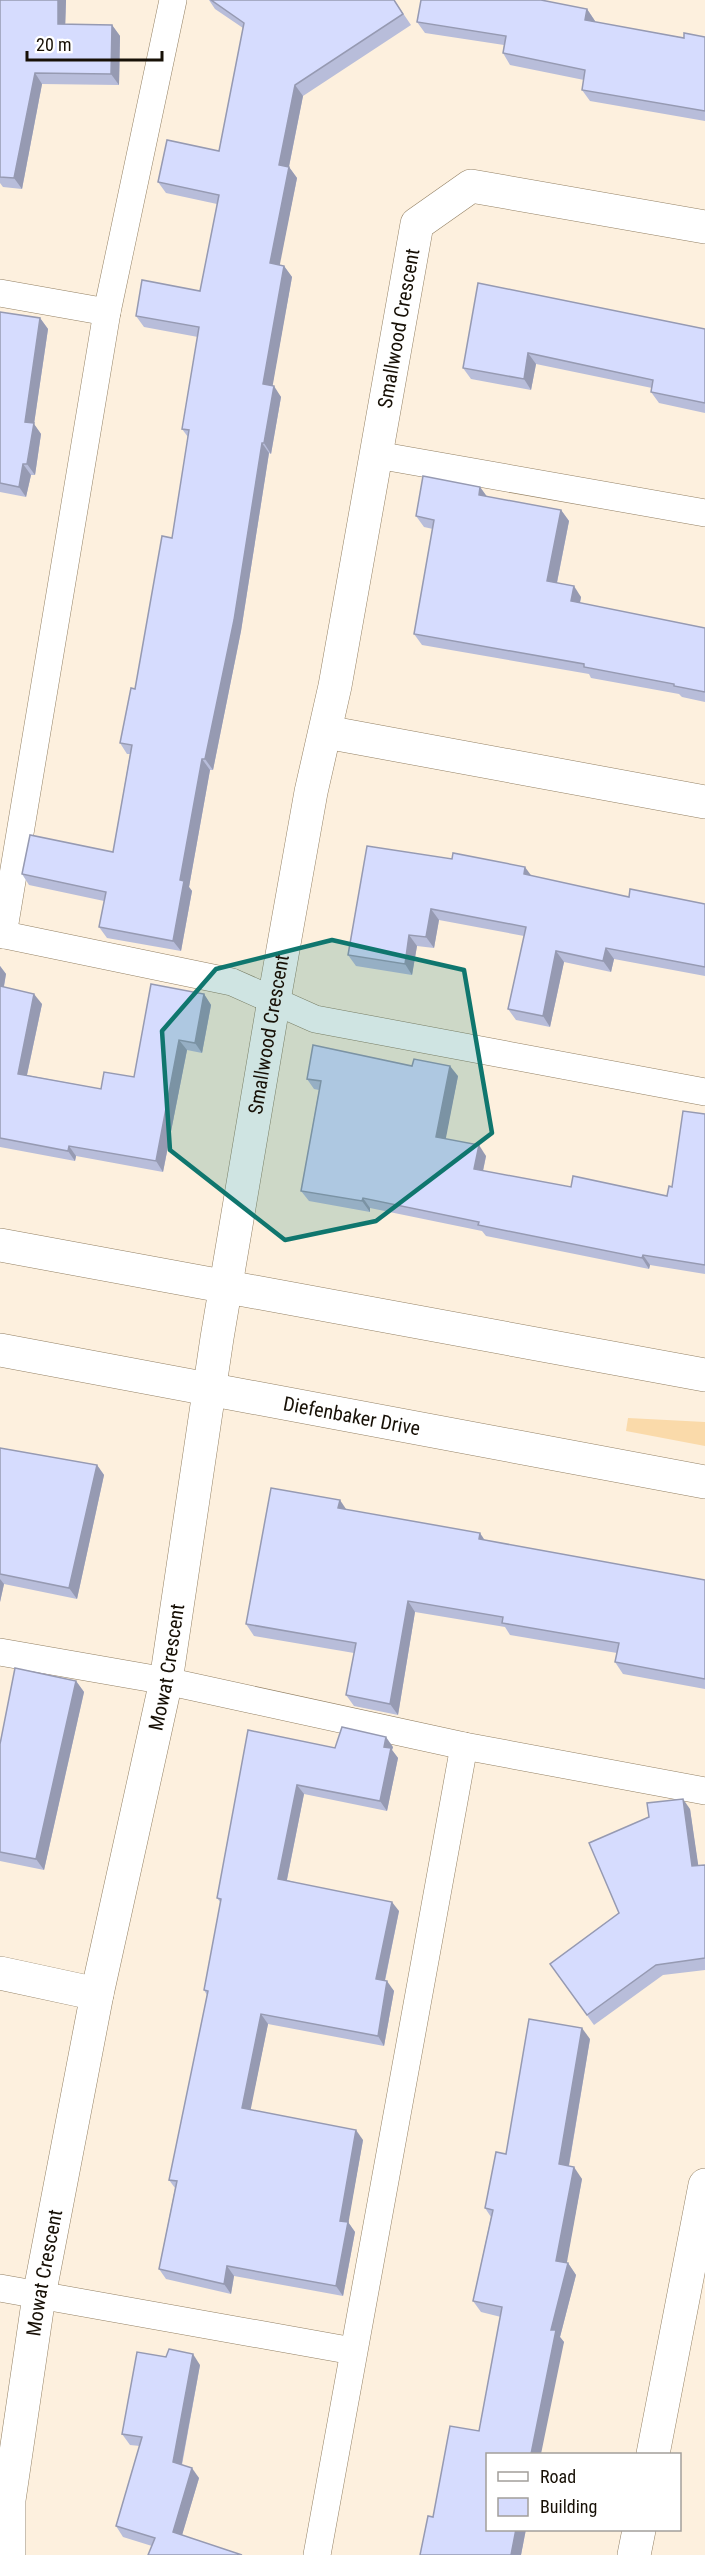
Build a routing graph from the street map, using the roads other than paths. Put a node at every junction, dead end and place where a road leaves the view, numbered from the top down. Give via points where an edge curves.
1 (173, 0) edge
2 (705, 227) edge
3 (0, 294) edge
4 (107, 312) junction
5 (377, 455) junction
6 (705, 513) edge
7 (326, 732) junction
8 (705, 802) edge
9 (1, 934) edge
10 (274, 1000) junction
11 (705, 1092) edge
12 (0, 1245) edge
13 (226, 1285) junction
14 (217, 1338) joint
15 (0, 1350) edge
16 (705, 1376) edge
17 (211, 1388) junction
18 (705, 1482) edge
19 (0, 1652) edge
20 (166, 1681) junction
21 (464, 1746) junction
22 (705, 1791) edge
23 (0, 1972) edge
24 (97, 1994) junction
25 (705, 2185) edge
26 (0, 2288) edge
27 (39, 2296) junction
28 (353, 2351) junction
29 (653, 2453) edge
30 (639, 2531) edge
31 (9, 2555) edge
32 (317, 2555) edge
33 (634, 2555) edge

1 - 4 lane
2 - 5 street, Smallwood Crescent via 471,186 417,224
3 - 4 lane
4 - 9 lane
5 - 6 lane
5 - 7 street, Smallwood Crescent
7 - 8 street
7 - 10 street, Smallwood Crescent via 311,792
9 - 10 lane via 232,982
10 - 11 lane via 315,1019
10 - 13 street, Smallwood Crescent
12 - 13 street
13 - 14 street, Smallwood Crescent
13 - 16 street
14 - 17 street, Mowat Crescent
15 - 17 street, Diefenbaker Drive
17 - 18 street, Diefenbaker Drive
17 - 20 street, Mowat Crescent
19 - 20 lane
20 - 21 lane
20 - 24 street, Mowat Crescent
21 - 22 lane
21 - 28 lane
23 - 24 street
24 - 27 street, Mowat Crescent
25 - 29 street
26 - 27 lane
27 - 28 lane
27 - 31 street, Mowat Crescent via 9,2500
28 - 32 lane
30 - 33 street

